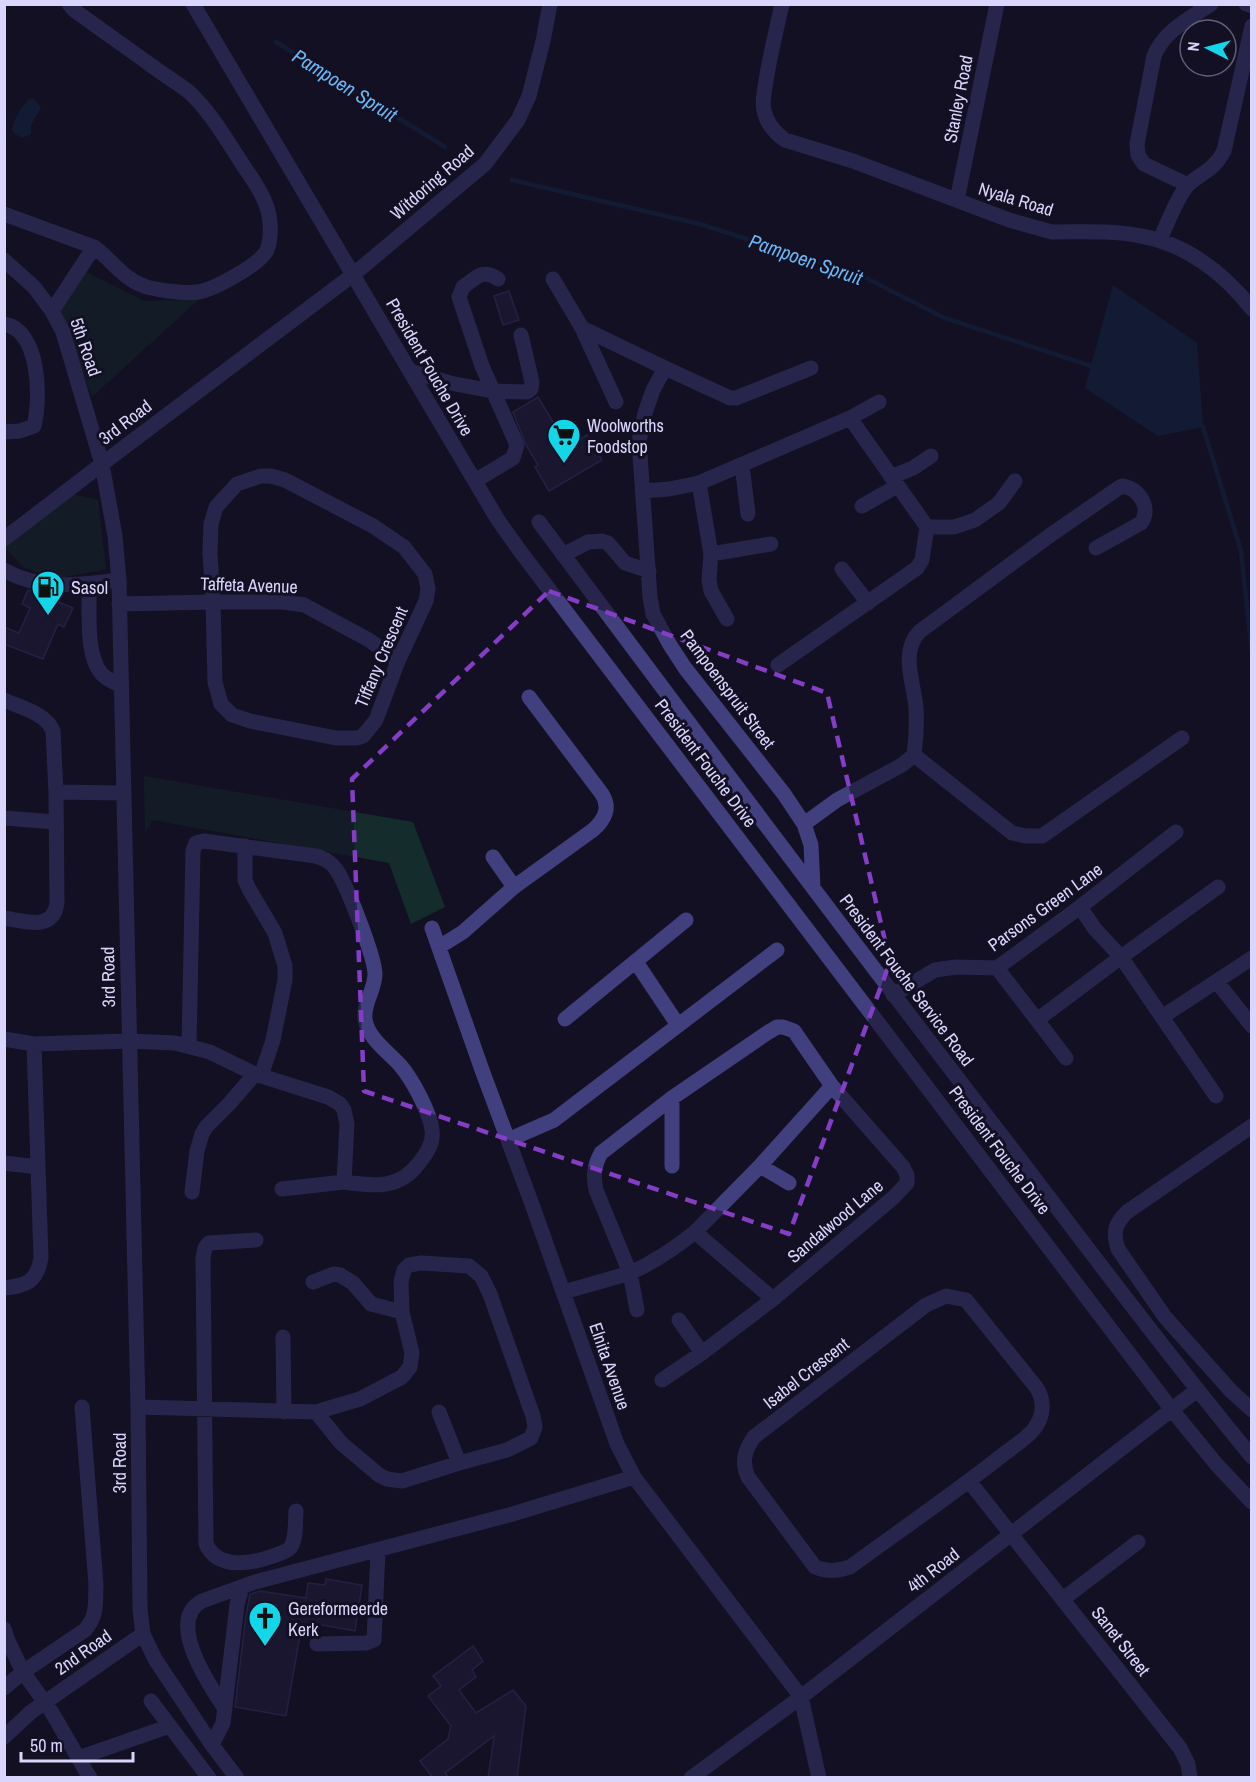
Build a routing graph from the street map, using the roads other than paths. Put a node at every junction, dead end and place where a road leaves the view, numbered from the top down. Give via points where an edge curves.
1 (69, 4) edge
2 (193, 4) edge
3 (550, 4) edge
4 (782, 4) edge
5 (997, 4) edge
6 (1211, 4) edge
7 (1246, 4) edge
8 (1251, 6) edge
9 (1251, 26) edge
10 (1188, 185) junction
11 (957, 200) junction
12 (4, 214) edge
13 (1160, 240) junction
14 (94, 247) junction
15 (4, 260) edge
16 (354, 274) junction
17 (498, 279) dead end
18 (553, 279) dead end
19 (1251, 309) edge
20 (52, 311) junction
21 (4, 324) edge
22 (582, 327) junction
23 (522, 336) dead end
24 (665, 368) junction
25 (811, 368) dead end
26 (410, 371) junction
27 (492, 391) junction
28 (616, 402) dead end
29 (879, 402) dead end
30 (850, 418) junction
31 (4, 432) edge
32 (931, 456) dead end
33 (102, 464) junction
34 (742, 465) junction
35 (475, 481) junction
36 (894, 481) junction
37 (1015, 482) dead end
38 (699, 483) junction
39 (643, 491) junction
40 (862, 506) dead end
41 (748, 514) dead end
42 (539, 522) dead end
43 (927, 527) junction
44 (5, 537) edge
45 (771, 544) dead end
46 (1096, 548) dead end
47 (711, 554) junction
48 (563, 555) junction
49 (842, 569) dead end
50 (4, 570) edge
51 (649, 572) junction
52 (119, 580) junction
53 (89, 584) junction
54 (213, 602) junction
55 (868, 603) junction
56 (119, 604) junction
57 (727, 619) dead end
58 (398, 661) junction
59 (778, 665) dead end
60 (121, 686) junction
61 (529, 698) dead end
62 (4, 700) edge
63 (1182, 738) dead end
64 (914, 755) junction
65 (56, 792) junction
66 (124, 793) junction
67 (4, 818) edge
68 (56, 822) junction
69 (804, 824) junction
70 (1176, 832) dead end
71 (244, 846) junction
72 (493, 857) dead end
73 (514, 887) junction
74 (1218, 887) dead end
75 (813, 888) junction
76 (1080, 907) junction
77 (4, 918) edge
78 (686, 920) dead end
79 (432, 928) dead end
80 (439, 947) junction
81 (777, 950) dead end
82 (1121, 957) junction
83 (1251, 957) edge
84 (636, 962) junction
85 (997, 968) junction
86 (1216, 982) junction
87 (893, 996) junction
88 (1162, 1017) junction
89 (565, 1019) dead end
90 (1037, 1020) junction
91 (678, 1025) junction
92 (1251, 1026) edge
93 (4, 1039) edge
94 (129, 1041) junction
95 (34, 1044) junction
96 (189, 1046) junction
97 (1066, 1058) dead end
98 (258, 1075) junction
99 (832, 1086) junction
100 (1216, 1096) dead end
101 (672, 1098) junction
102 (1251, 1126) edge
103 (508, 1140) junction
104 (4, 1163) edge
105 (672, 1166) dead end
106 (760, 1166) junction
107 (38, 1167) junction
108 (344, 1182) junction
109 (789, 1184) dead end
110 (282, 1188) dead end
111 (192, 1192) dead end
112 (695, 1232) junction
113 (256, 1240) dead end
114 (630, 1273) junction
115 (313, 1282) dead end
116 (4, 1288) edge
117 (564, 1292) junction
118 (773, 1299) junction
119 (637, 1310) dead end
120 (402, 1312) junction
121 (680, 1320) dead end
122 (283, 1337) dead end
123 (702, 1353) junction
124 (662, 1380) dead end
125 (1197, 1390) junction
126 (82, 1407) dead end
127 (138, 1407) junction
128 (205, 1409) junction
129 (1172, 1410) junction
130 (1251, 1410) edge
131 (284, 1412) junction
132 (316, 1412) junction
133 (439, 1412) dead end
134 (1251, 1456) edge
135 (459, 1462) junction
136 (634, 1477) junction
137 (969, 1481) junction
138 (1251, 1502) edge
139 (296, 1510) dead end
140 (1012, 1533) junction
141 (1138, 1542) dead end
142 (378, 1551) junction
143 (242, 1587) junction
144 (1063, 1599) junction
145 (4, 1629) edge
146 (143, 1634) junction
147 (317, 1644) dead end
148 (23, 1672) junction
149 (4, 1688) edge
150 (801, 1697) junction
151 (151, 1701) dead end
152 (45, 1702) junction
153 (225, 1709) junction
154 (170, 1726) junction
155 (4, 1737) edge
156 (212, 1745) junction
157 (78, 1758) junction
158 (90, 1778) edge
159 (209, 1778) edge
160 (237, 1778) edge
161 (691, 1778) edge
162 (819, 1778) edge
163 (1190, 1778) edge

1 - 14 street via 190,93 260,192 269,218 267,250 261,258 199,292 145,287 123,274
2 - 16 street, President Fouche Drive
3 - 16 street, Witdoring Road via 529,96 503,141 485,164
4 - 11 street, Nyala Road via 763,104 765,117 776,134
5 - 11 street, Stanley Road
6 - 10 street via 1176,27 1158,45 1137,144 1144,164
7 - 8 street
9 - 10 street via 1224,151 1209,171
10 - 13 street
11 - 13 street, Nyala Road via 1041,230 1124,233
12 - 14 street
13 - 19 street, Nyala Road via 1207,264
14 - 20 street
15 - 20 street, 5th Road via 34,287
16 - 26 street, President Fouche Drive
16 - 33 street, 3rd Road
17 - 27 street via 483,274 463,287 459,297
18 - 22 street
20 - 33 street, 5th Road via 63,332
21 - 31 street via 18,329 25,337 38,385 34,426
22 - 24 street
22 - 28 street
23 - 27 street via 531,389
24 - 25 street via 730,398
24 - 39 street, Pampoenspruit Street via 640,430
26 - 27 street
26 - 35 street, President Fouche Drive
27 - 35 street via 517,445 516,452 513,458
29 - 30 street
30 - 34 street
30 - 36 street
32 - 36 street
33 - 44 street
33 - 52 street, 3rd Road
34 - 38 street
34 - 41 street
35 - 129 street, President Fouche Drive via 520,551
36 - 40 street
36 - 43 street
37 - 43 street via 999,503 975,520 954,527
38 - 39 street
38 - 47 street
39 - 51 street, Pampoenspruit Street
42 - 48 street, President Fouche Service Road
43 - 55 street via 917,568
45 - 47 street
46 - 64 street via 1145,518 1144,504 1133,489 1122,486 1107,495 913,638 909,656 916,708
47 - 57 street via 711,591
48 - 51 street via 588,542 602,541 625,563
48 - 75 street, President Fouche Service Road
49 - 55 street
50 - 53 street via 50,585
51 - 69 street, Pampoenspruit Street via 654,614 670,645
52 - 53 street
52 - 56 street, 3rd Road
53 - 60 street via 93,659 102,675
54 - 56 street, Taffeta Avenue
54 - 58 street, Taffeta Avenue via 304,605 369,640
54 - 58 street, Tiffany Crescent via 215,682 221,704 232,716 250,722 336,738 363,736 376,720
54 - 58 street, Tiffany Crescent via 210,534 216,507 237,484 255,477 285,480 373,526 404,547 425,574 426,601
55 - 59 street
56 - 60 street, 3rd Road
60 - 66 street, 3rd Road
61 - 73 street via 602,794 607,807 593,830
62 - 65 street via 51,725
63 - 64 street via 1042,836 1032,837 1012,832
64 - 69 street
65 - 66 street
65 - 68 street
66 - 94 street, 3rd Road
67 - 68 street
68 - 77 street via 54,915 38,923
69 - 75 street, Pampoenspruit Street via 811,845
70 - 76 street, Parsons Green Lane
71 - 96 street via 199,841 194,847
71 - 98 street via 245,880 275,933 285,966 273,1040
71 - 108 street via 316,856 330,862 338,872 375,972 365,1020 416,1088 433,1131 428,1152 400,1180 375,1186
72 - 73 street
73 - 80 street via 463,932
74 - 82 street
75 - 87 street, President Fouche Service Road
76 - 82 street
76 - 85 street, Parsons Green Lane
78 - 84 street
79 - 80 street, Elnita Avenue
80 - 103 street, Elnita Avenue
81 - 91 street
82 - 88 street
82 - 90 street
83 - 86 street
84 - 89 street
84 - 91 street
85 - 87 street, Parsons Green Lane via 935,970
85 - 90 street
86 - 88 street
86 - 92 street
87 - 125 street, President Fouche Service Road
88 - 100 street
90 - 97 street
91 - 103 street via 554,1120
93 - 95 street
94 - 95 street
94 - 96 street
94 - 127 street, 3rd Road
95 - 107 street
96 - 98 street
98 - 108 street via 340,1104 347,1124
98 - 111 street via 202,1134
99 - 101 street, Sandalwood Lane via 794,1031 777,1027
99 - 106 street
99 - 118 street, Sandalwood Lane via 898,1160 907,1183
101 - 105 street
101 - 114 street, Sandalwood Lane via 601,1153 595,1167 596,1190
102 - 130 street via 1127,1212 1120,1220 1115,1238 1118,1249 1165,1317
103 - 117 street, Elnita Avenue
104 - 107 street
106 - 109 street
106 - 112 street
107 - 116 street via 39,1268 26,1284
108 - 110 street
112 - 114 street
112 - 118 street
113 - 128 street via 215,1242 205,1248
114 - 117 street
114 - 119 street, Sandalwood Lane
115 - 120 street via 340,1275 353,1283 371,1304
117 - 136 street, Elnita Avenue via 617,1444
118 - 123 street, Sandalwood Lane
120 - 132 street via 412,1353 410,1367 402,1377 360,1399
120 - 135 street via 401,1282 409,1265 469,1266 481,1276 490,1294 535,1427 531,1438 515,1446
121 - 123 street
122 - 131 street
123 - 124 street, Sandalwood Lane
125 - 129 street, 4th Road
125 - 134 street, President Fouche Service Road
126 - 148 street via 96,1585 93,1621
127 - 128 street
127 - 146 street, 3rd Road
128 - 131 street
128 - 139 street via 206,1544 210,1552 238,1563 257,1562 287,1550 293,1542
129 - 138 street, President Fouche Drive
129 - 140 street, 4th Road
131 - 132 street
132 - 135 street via 341,1443 387,1479 402,1481
133 - 135 street
136 - 142 street
136 - 150 street, Elnita Avenue
137 - 137 street, Isabel Crescent via 850,1566 828,1571 815,1567 808,1559 748,1477 743,1460 754,1437 926,1305 946,1296 966,1300 1042,1395 1041,1417 1034,1430
137 - 140 street
140 - 144 street, Sanet Street
140 - 150 street, 4th Road
141 - 144 street
142 - 143 street
142 - 147 street via 374,1640
143 - 153 street
143 - 153 street via 194,1605 188,1622 195,1657
144 - 163 street, Sanet Street via 1180,1748
145 - 148 street
146 - 152 street, 2nd Road
146 - 156 street, 3rd Road via 155,1659
148 - 149 street
148 - 152 street
150 - 161 street, 4th Road
150 - 162 street, Elnita Avenue
151 - 154 street
152 - 155 street, 2nd Road
152 - 157 street
153 - 156 street
154 - 157 street
154 - 159 street
156 - 160 street, 3rd Road
157 - 158 street

